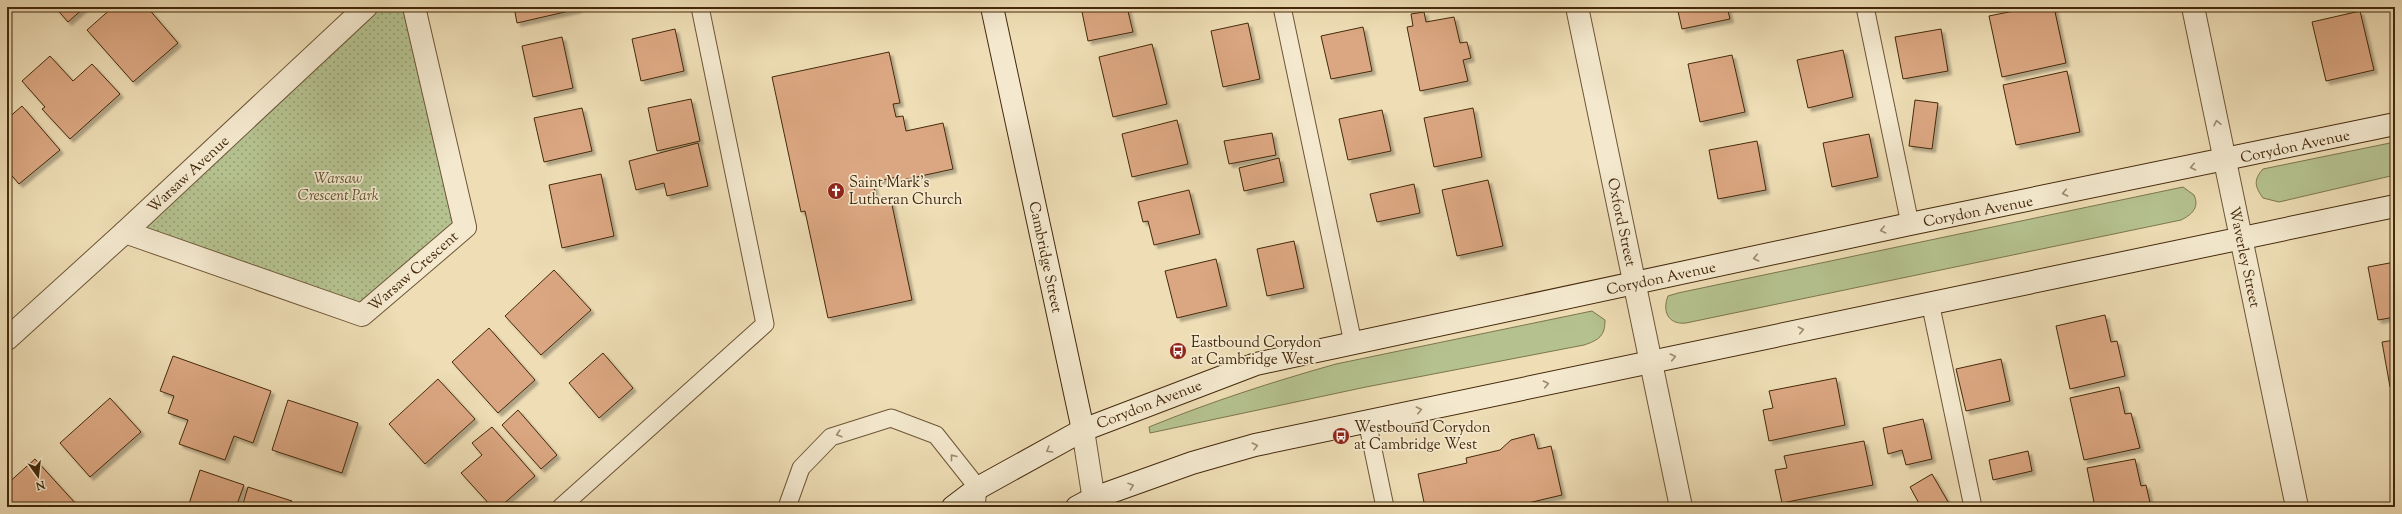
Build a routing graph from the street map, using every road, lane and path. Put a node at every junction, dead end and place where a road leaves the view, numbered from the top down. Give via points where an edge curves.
1 (366, 7) edge
2 (414, 7) edge
3 (700, 7) edge
4 (992, 7) edge
5 (1282, 7) edge
6 (1577, 7) edge
7 (1865, 7) edge
8 (2193, 7) edge
9 (2395, 124) edge
10 (2225, 161) junction
11 (2395, 206) edge
12 (1910, 224) junction
13 (125, 232) junction
14 (2241, 238) junction
15 (1635, 284) junction
16 (1930, 302) junction
17 (7, 339) edge
18 (1352, 343) junction
19 (1650, 362) junction
20 (1367, 421) junction
21 (1083, 430) junction
22 (977, 497) edge
23 (1089, 504) edge
24 (561, 507) edge
25 (787, 507) edge
26 (953, 507) edge
27 (1385, 507) edge
28 (1681, 507) edge
29 (1973, 507) edge
30 (2298, 507) edge

1 - 13 main road, Warsaw Avenue
2 - 13 main road, Warsaw Crescent via 465,227 362,315
3 - 24 lane via 765,324
4 - 21 main road, Cambridge Street
5 - 18 lane
6 - 15 main road, Oxford Street
7 - 12 lane
10 -> 8 main road, Waverley Street
9 - 10 main road, Corydon Avenue
10 -> 12 main road, Corydon Avenue
10 - 14 main road, Waverley Street
11 - 14 main road
12 -> 15 main road, Corydon Avenue
13 - 17 main road, Warsaw Avenue
14 - 16 main road
14 - 30 main road, Waverley Street
15 - 18 main road, Corydon Avenue
15 - 19 main road, Oxford Street
19 -> 16 main road
16 - 29 lane
18 - 21 main road, Corydon Avenue via 1256,364
20 -> 19 main road
19 - 28 main road, Oxford Street
23 -> 20 main road via 1192,463 1255,445
20 - 27 lane
21 -> 22 main road, Corydon Avenue
21 - 23 main road, Cambridge Street
22 -> 25 lane via 936,435 891,418 830,437 801,468
22 - 26 main road, Corydon Avenue

